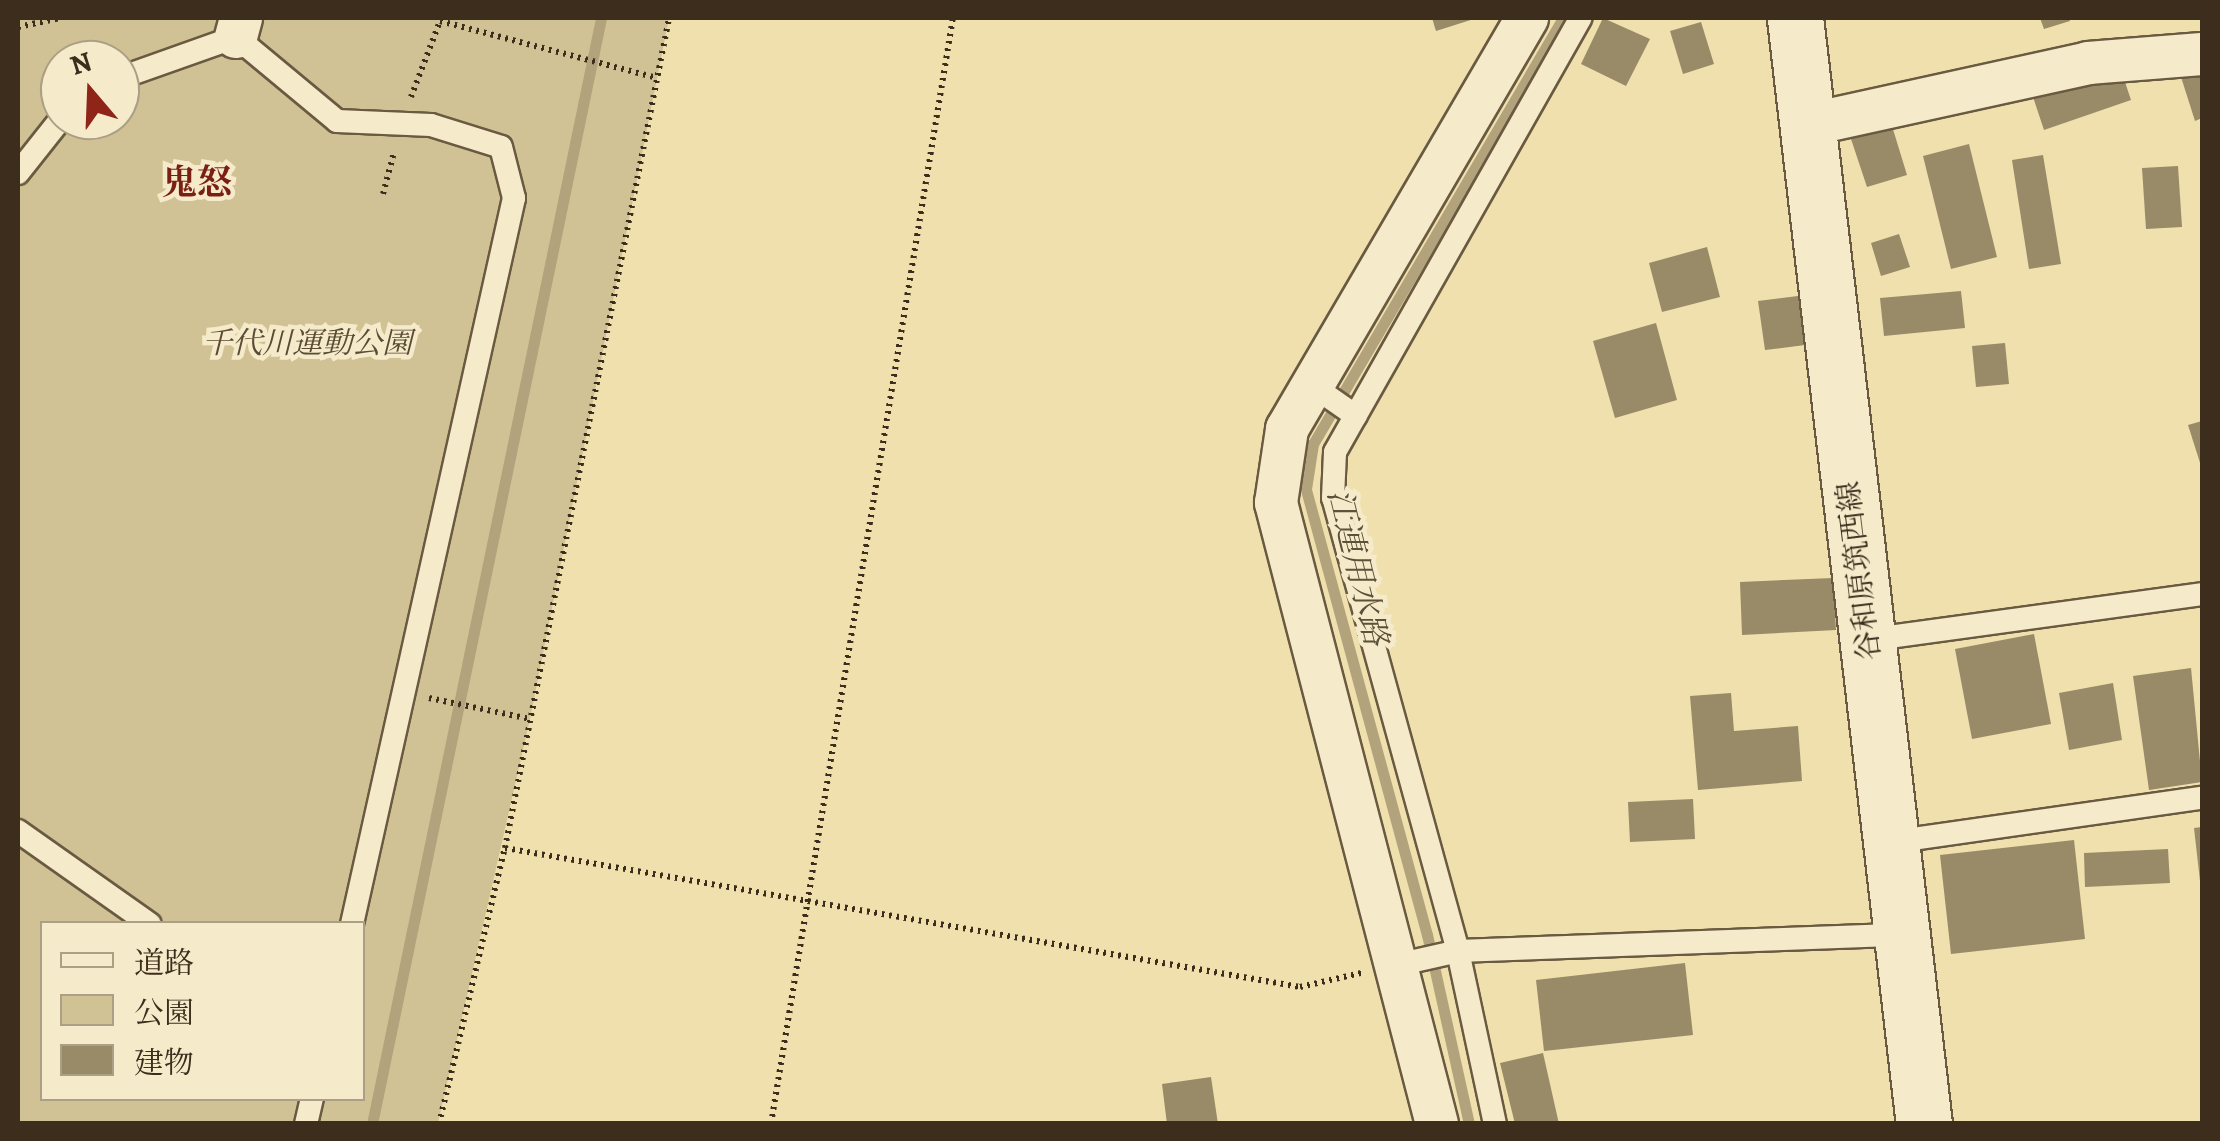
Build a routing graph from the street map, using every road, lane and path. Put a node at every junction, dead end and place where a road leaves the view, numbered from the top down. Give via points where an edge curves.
1 (60, 18) edge
2 (669, 18) edge
3 (953, 18) edge
4 (1528, 18) edge
5 (1581, 18) edge
6 (1795, 18) edge
7 (18, 26) edge
8 (239, 27) edge
9 (2202, 54) edge
10 (140, 69) edge
11 (657, 78) junction
12 (401, 124) junction
13 (1807, 125) junction
14 (44, 140) edge
15 (18, 172) edge
16 (383, 194) dead end
17 (1321, 392) junction
18 (1354, 415) junction
19 (2202, 594) edge
20 (1868, 640) junction
21 (403, 693) junction
22 (530, 719) junction
23 (2202, 798) edge
24 (18, 832) edge
25 (1891, 842) junction
26 (505, 848) junction
27 (810, 899) junction
28 (146, 921) edge
29 (353, 921) edge
30 (1903, 934) junction
31 (1458, 950) junction
32 (1401, 964) junction
33 (439, 1124) edge
34 (771, 1124) edge
35 (1438, 1124) edge
36 (1495, 1124) edge
37 (1924, 1124) edge

1 - 7 path
2 - 11 path
3 - 27 path
4 - 17 street
5 - 18 lane
6 - 13 main road, 谷和原筑西線
8 - 10 lane
8 - 12 lane via 337,121
9 - 13 street via 2088,64
11 - 12 path via 440,21
11 - 22 path
12 - 16 path
12 - 21 lane via 431,125 501,147 514,198
13 - 20 main road, 谷和原筑西線
14 - 15 lane
17 - 18 lane
17 - 32 street via 1287,429 1276,502
18 - 31 lane via 1336,452 1333,498
19 - 20 lane
20 - 25 main road, 谷和原筑西線
21 - 22 path
21 - 29 lane
22 - 26 path
23 - 25 lane
24 - 28 lane
25 - 30 main road, 谷和原筑西線
26 - 27 path
26 - 33 path
27 - 32 path via 1300,987
27 - 34 path
30 - 31 lane
30 - 37 main road, 谷和原筑西線
31 - 32 lane
31 - 36 lane
32 - 35 street

